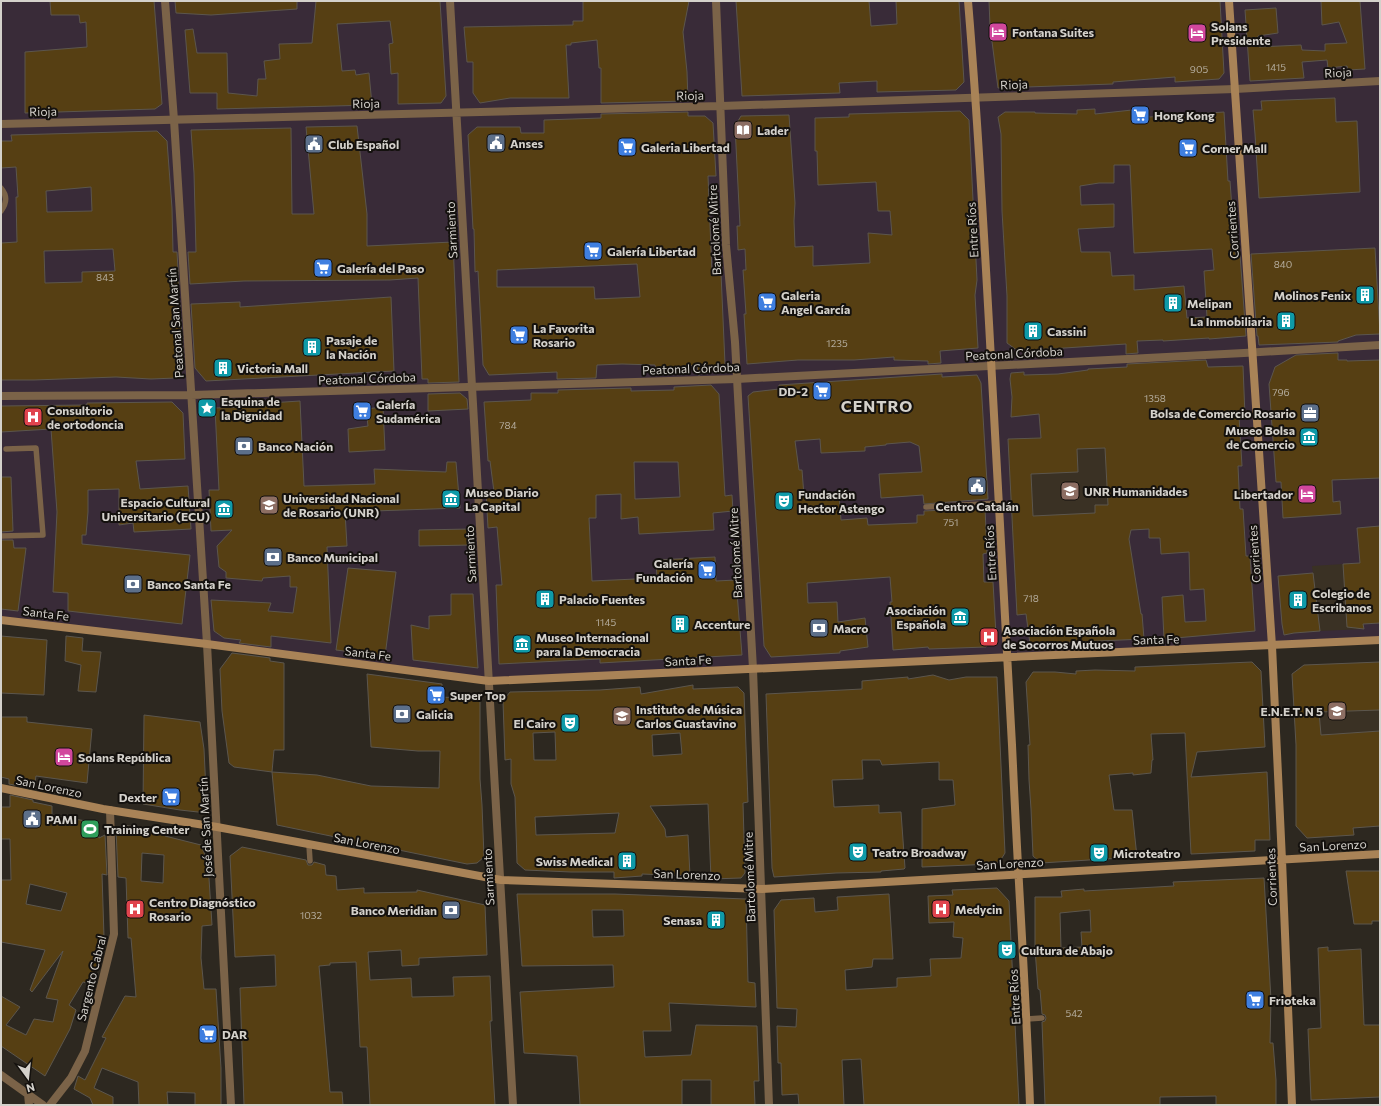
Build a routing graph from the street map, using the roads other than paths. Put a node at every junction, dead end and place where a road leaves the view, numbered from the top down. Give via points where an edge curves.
1 (165, 1) edge
2 (450, 1) edge
3 (716, 1) edge
4 (968, 1) edge
5 (1229, 1) edge
6 (1380, 81) edge
7 (1235, 89) junction
8 (976, 97) junction
9 (721, 106) junction
10 (456, 113) junction
11 (174, 120) junction
12 (1, 124) edge
13 (1, 188) edge
14 (1, 211) edge
15 (1380, 345) edge
16 (1253, 352) junction
17 (992, 366) junction
18 (737, 379) junction
19 (472, 386) junction
20 (191, 395) junction
21 (1, 396) edge
22 (6, 449) dead end
23 (1000, 503) junction
24 (926, 508) dead end
25 (1, 536) edge
26 (1, 620) edge
27 (1380, 640) edge
28 (207, 644) junction
29 (1272, 646) junction
30 (1008, 657) junction
31 (753, 669) junction
32 (489, 681) junction
33 (1, 788) edge
34 (110, 810) junction
35 (217, 827) junction
36 (309, 844) junction
37 (1380, 854) edge
38 (1282, 860) junction
39 (310, 861) dead end
40 (1018, 875) junction
41 (500, 880) junction
42 (762, 889) junction
43 (1042, 1018) dead end
44 (1027, 1019) junction
45 (1, 1075) edge
46 (28, 1094) junction
47 (58, 1095) junction
48 (29, 1105) edge
49 (43, 1105) edge
50 (50, 1105) edge
51 (57, 1105) edge
52 (231, 1105) edge
53 (513, 1105) edge
54 (769, 1105) edge
55 (1030, 1105) edge
56 (1292, 1105) edge

1 - 11 street, Peatonal San Martín
2 - 10 street, Sarmiento
3 - 9 street, Bartolomé Mitre
4 - 8 main road, Entre Ríos
5 - 7 main road, Corrientes
6 - 7 street, Rioja
7 - 8 street, Rioja
7 - 16 main road, Corrientes
8 - 9 street, Rioja
8 - 17 main road, Entre Ríos
9 - 10 street, Rioja
9 - 18 street, Bartolomé Mitre via 726,245
10 - 11 street, Rioja
10 - 19 street, Sarmiento
11 - 12 street, Rioja
11 - 20 street, Peatonal San Martín
13 - 14 lane via 5,193 6,204
15 - 16 street, Peatonal Córdoba
16 - 17 street, Peatonal Córdoba
16 - 29 main road, Corrientes
17 - 18 street, Peatonal Córdoba
17 - 23 main road, Entre Ríos
18 - 19 street, Peatonal Córdoba
18 - 31 street, Bartolomé Mitre
19 - 20 street, Peatonal Córdoba
19 - 32 street, Sarmiento
20 - 21 street, Peatonal Córdoba
20 - 28 street, Peatonal San Martín
22 - 25 lane via 36,448 43,535
23 - 24 lane
23 - 30 main road, Entre Ríos
26 - 28 main road, Santa Fe
27 - 29 main road, Santa Fe
28 - 32 main road, Santa Fe
28 - 35 street, José de San Martín
29 - 30 main road, Santa Fe
29 - 38 main road, Corrientes
30 - 31 main road, Santa Fe
30 - 40 main road, Entre Ríos
31 - 32 main road, Santa Fe
31 - 42 street, Bartolomé Mitre
32 - 41 street, Sarmiento
33 - 34 main road, San Lorenzo
34 - 35 main road, San Lorenzo
34 - 47 street, Sargento Cabral via 114,934 86,1051
35 - 36 main road, San Lorenzo
35 - 52 street, José de San Martín
36 - 39 lane
36 - 41 main road, San Lorenzo
37 - 38 main road, San Lorenzo
38 - 40 main road, San Lorenzo
38 - 56 main road, Corrientes
40 - 42 main road, San Lorenzo
40 - 44 main road, Entre Ríos
41 - 42 main road, San Lorenzo
41 - 53 street, Sarmiento
42 - 54 street, Bartolomé Mitre
43 - 44 lane
44 - 55 main road, Entre Ríos
45 - 46 street
46 - 48 street
46 - 49 street
47 - 50 street, Sargento Cabral
47 - 51 street

